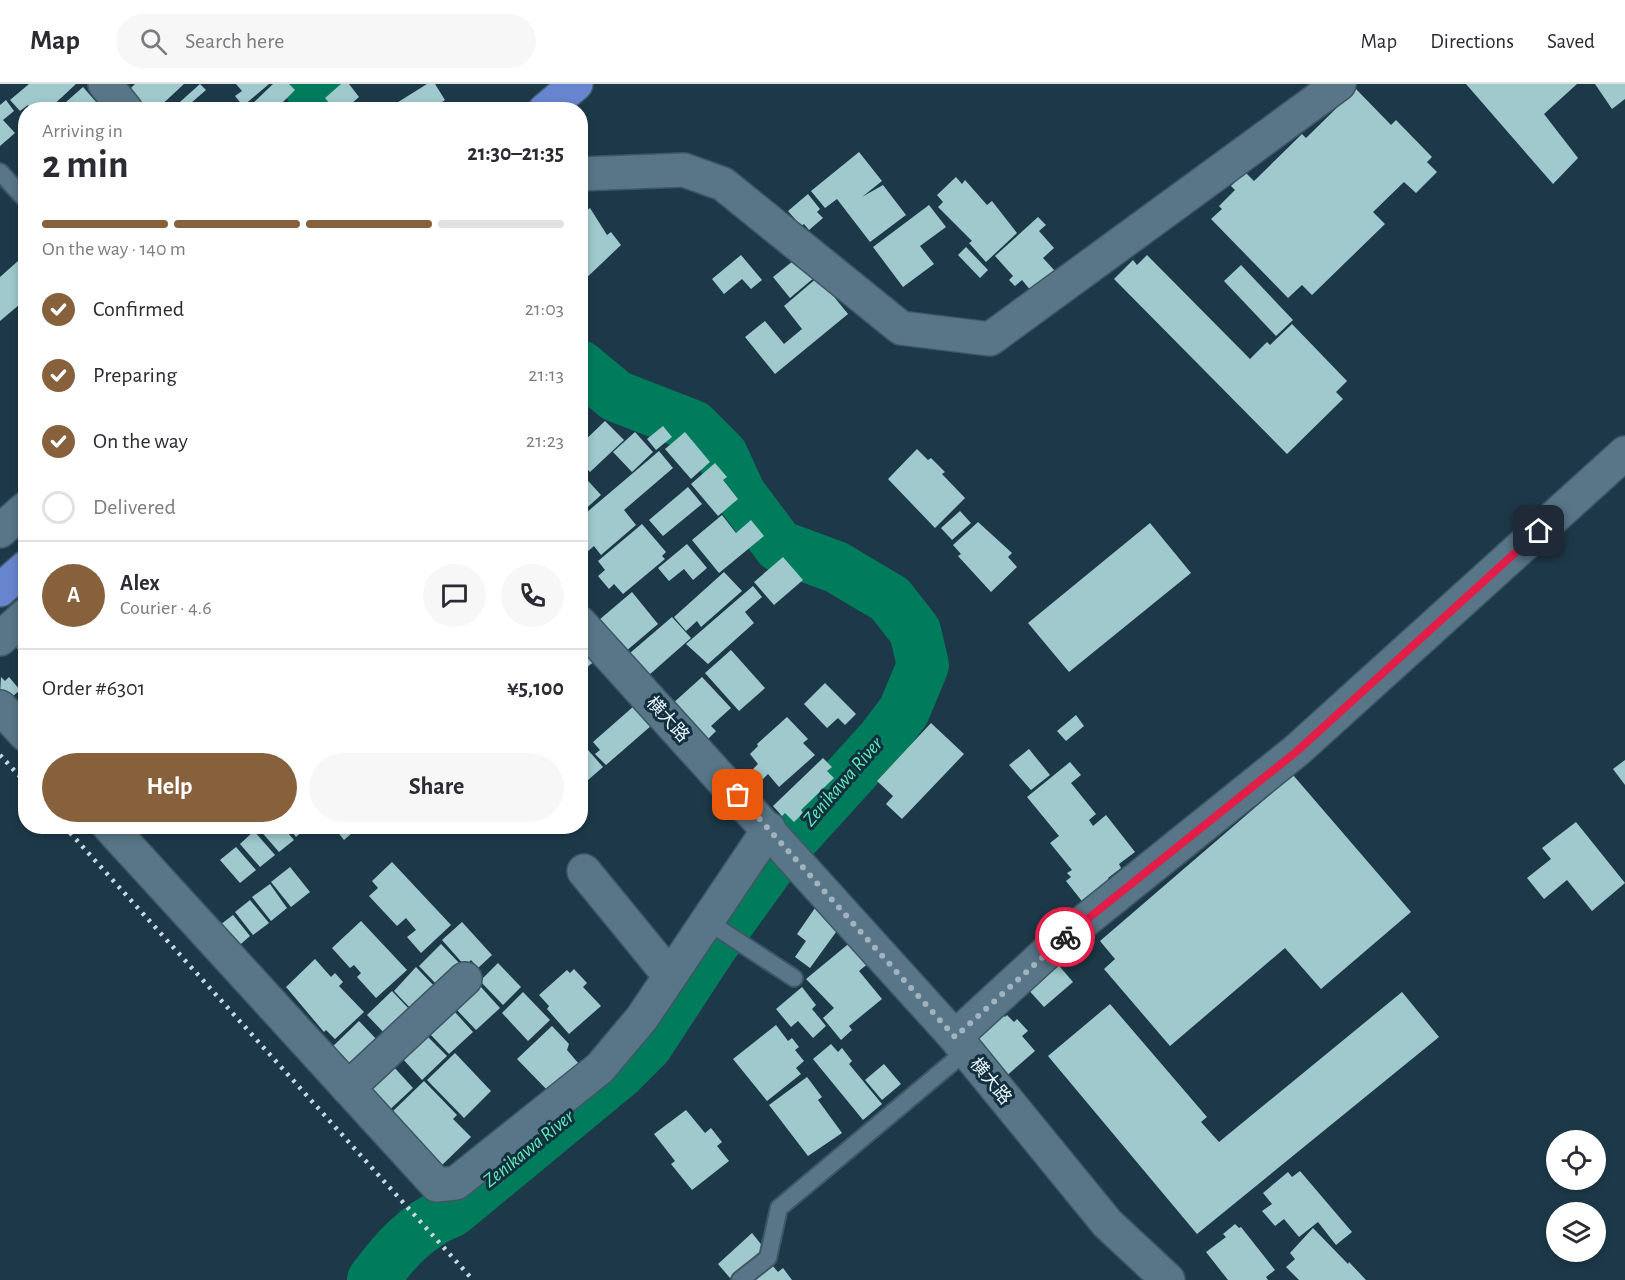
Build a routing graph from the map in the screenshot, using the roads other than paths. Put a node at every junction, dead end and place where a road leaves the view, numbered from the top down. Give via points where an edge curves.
1 (105, 84) edge
2 (576, 84) edge
3 (1339, 84) edge
4 (120, 102) edge
5 (555, 102) edge
6 (0, 172) edge
7 (588, 174) edge
8 (18, 191) edge
9 (1625, 453) edge
10 (18, 515) edge
11 (0, 531) edge
12 (18, 574) edge
13 (0, 590) edge
14 (18, 622) edge
15 (588, 632) edge
16 (0, 639) edge
17 (0, 707) edge
18 (18, 726) edge
19 (116, 834) edge
20 (780, 842) junction
21 (584, 870) dead end
22 (718, 928) junction
23 (670, 976) junction
24 (794, 978) dead end
25 (465, 979) dead end
26 (961, 1044) junction
27 (348, 1088) junction
28 (740, 1280) edge
29 (1168, 1280) edge

1 - 4 street
2 - 5 highway
3 - 7 street via 990,339 901,328 723,184 684,170
6 - 8 lane
9 - 26 street via 1296,752 1056,944
10 - 11 street
12 - 13 highway
14 - 16 street
15 - 20 street, 横大路
17 - 18 street
19 - 27 street
20 - 22 street
20 - 26 street, 横大路
21 - 23 street
22 - 23 street
22 - 24 lane
23 - 27 street via 642,1018 600,1068 456,1183 437,1185
25 - 27 street
26 - 28 lane via 779,1208 768,1257
26 - 29 street, 横大路 via 1107,1223

